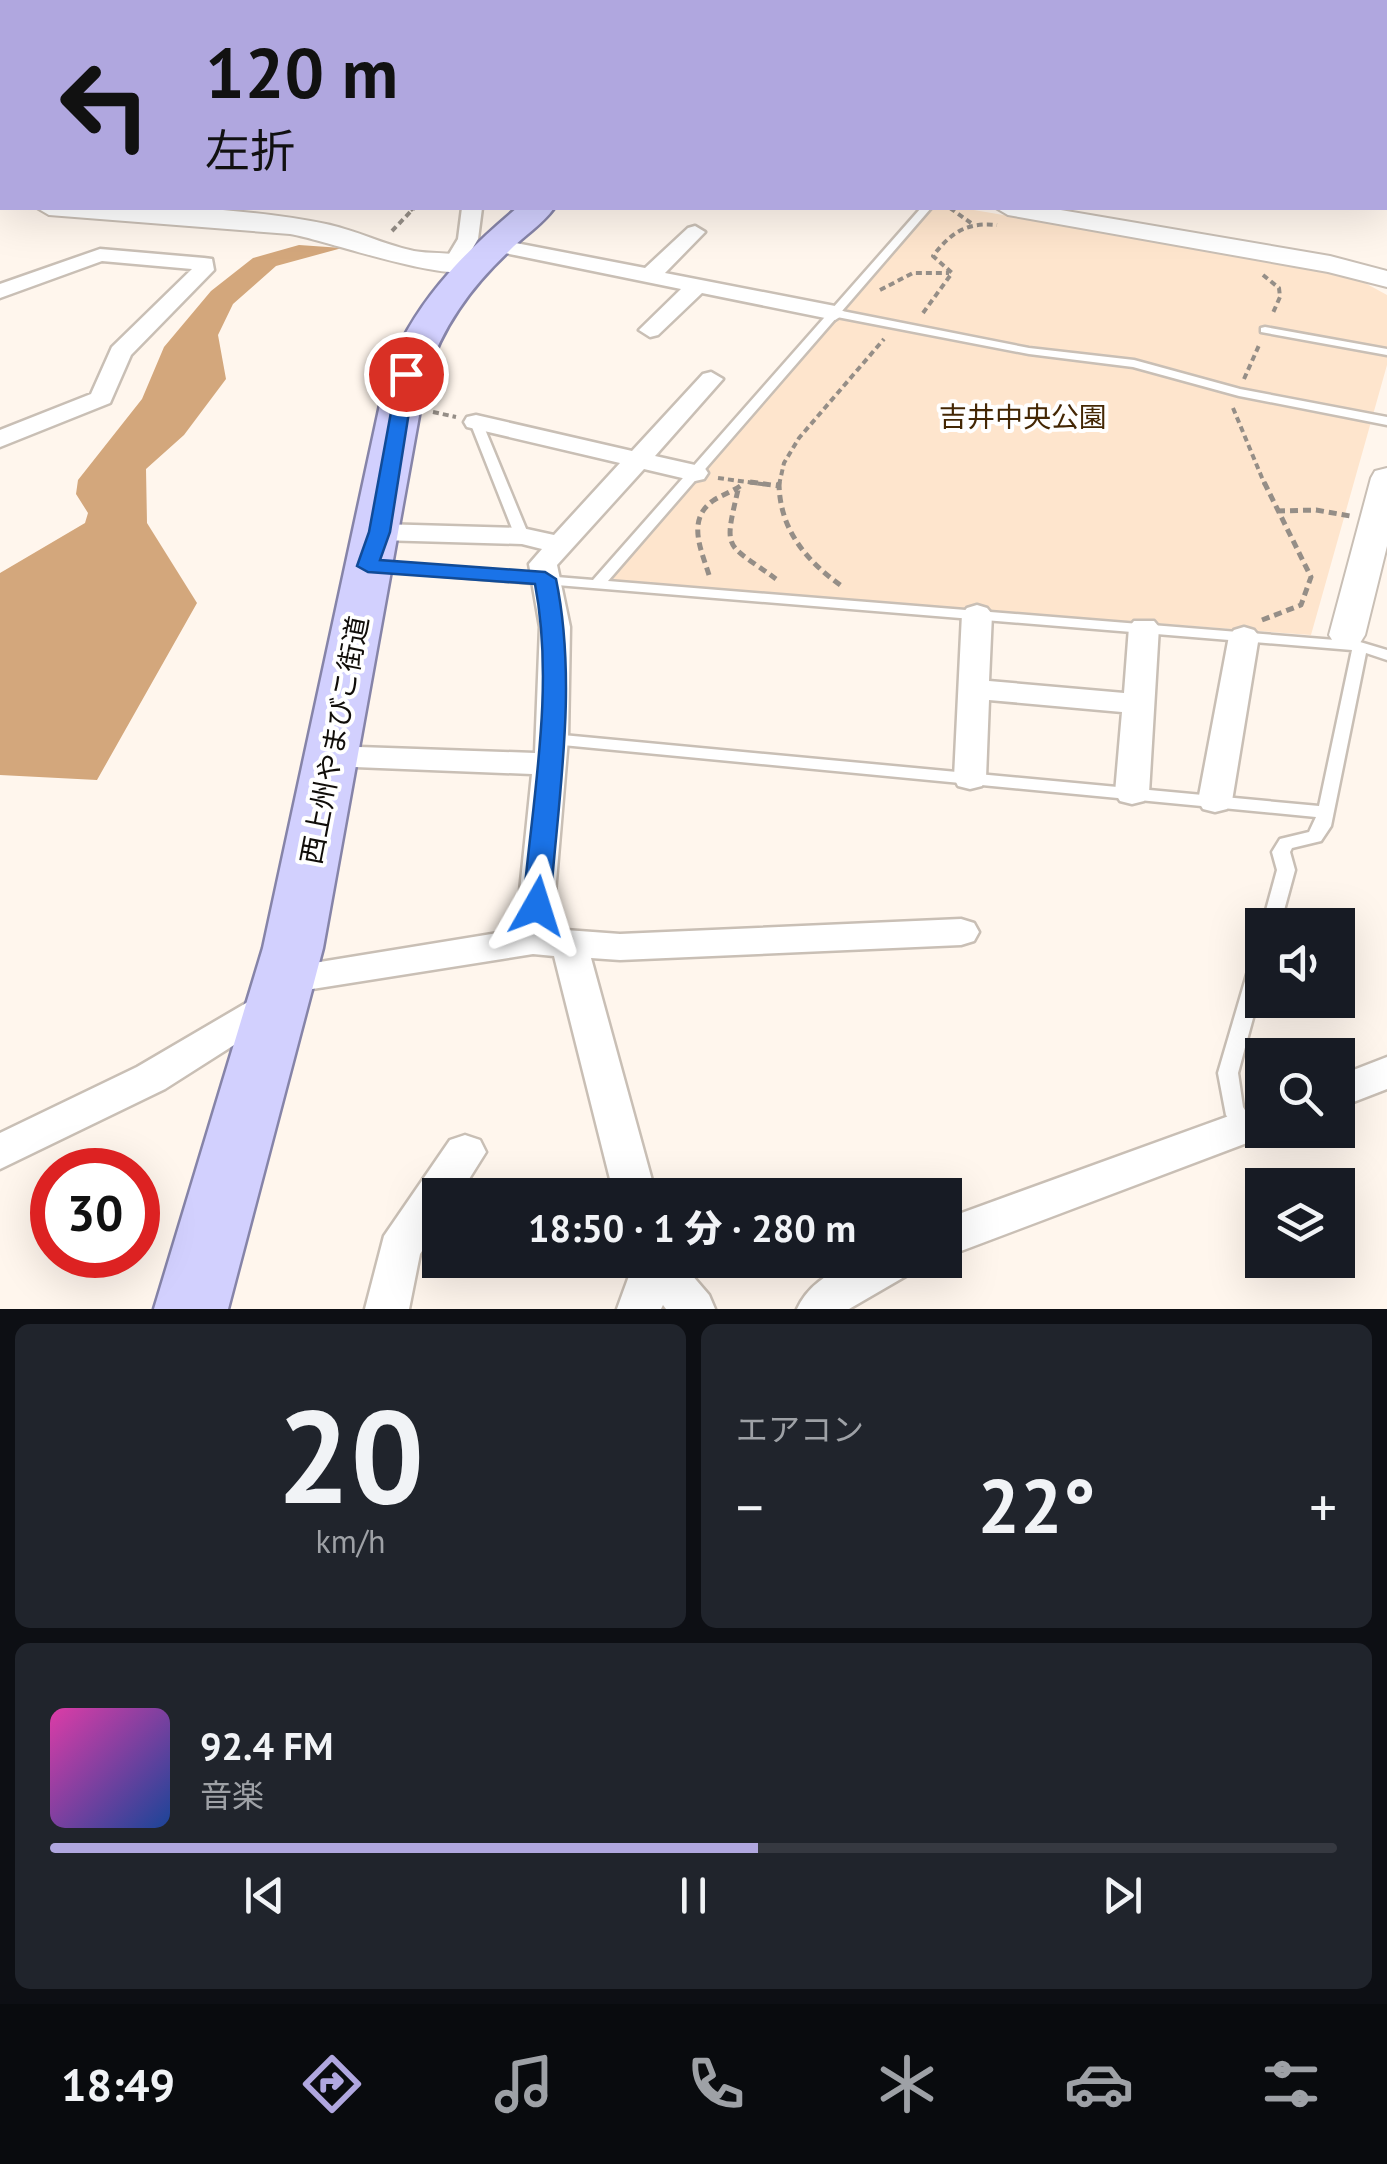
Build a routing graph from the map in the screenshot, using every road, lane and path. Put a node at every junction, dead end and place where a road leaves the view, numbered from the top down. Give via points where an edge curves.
1 (76, 210) edge
2 (412, 210) edge
3 (533, 210) edge
4 (924, 210) edge
5 (953, 210) edge
6 (1008, 218) edge
7 (971, 223) junction
8 (695, 232) dead end
9 (474, 244) edge
10 (369, 246) junction
11 (952, 273) junction
12 (1260, 274) dead end
13 (649, 276) junction
14 (1387, 279) edge
15 (698, 286) junction
16 (0, 291) edge
17 (834, 313) junction
18 (862, 318) junction
19 (896, 324) junction
20 (912, 328) junction
21 (650, 330) dead end
22 (1265, 330) junction
23 (1387, 352) edge
24 (711, 378) dead end
25 (1238, 392) junction
26 (400, 405) junction
27 (1387, 421) edge
28 (476, 422) junction
29 (0, 439) edge
30 (636, 459) junction
31 (695, 473) junction
32 (1387, 478) edge
33 (743, 484) junction
34 (779, 486) junction
35 (738, 490) junction
36 (1276, 511) junction
37 (1353, 516) dead end
38 (522, 536) junction
39 (558, 544) junction
40 (374, 549) junction
41 (715, 578) dead end
42 (754, 578) dead end
43 (776, 578) junction
44 (545, 579) junction
45 (792, 582) dead end
46 (598, 584) junction
47 (834, 589) dead end
48 (977, 614) junction
49 (1144, 627) junction
50 (1244, 627) junction
51 (1354, 640) junction
52 (1387, 655) edge
53 (974, 689) junction
54 (1138, 704) junction
55 (551, 752) junction
56 (330, 756) junction
57 (970, 778) junction
58 (1132, 794) junction
59 (1214, 801) junction
60 (1326, 812) junction
61 (1275, 908) edge
62 (962, 932) dead end
63 (551, 942) junction
64 (281, 990) junction
65 (1245, 1014) edge
66 (1387, 1073) edge
67 (1355, 1085) edge
68 (1245, 1117) edge
69 (1245, 1126) edge
70 (0, 1152) edge
71 (466, 1152) dead end
72 (629, 1178) edge
73 (962, 1232) edge
74 (648, 1278) edge
75 (666, 1278) edge
76 (863, 1278) edge
77 (192, 1309) edge
78 (387, 1309) edge
79 (639, 1309) edge
80 (693, 1309) edge
81 (819, 1309) edge

1 - 10 street via 290,226
2 - 10 path
3 - 9 highway, 西上州やまびこ街道
4 - 17 lane
5 - 7 path
6 - 7 path
6 - 14 street via 1330,264
7 - 11 path via 949,233 933,256
8 - 13 street
9 - 10 street via 409,258
9 - 13 street
9 - 26 highway, 西上州やまびこ街道 via 424,334
11 - 18 path via 914,273 892,282
11 - 20 path
12 - 22 path via 1279,288 1280,297
13 - 15 street
15 - 17 street
15 - 21 street
16 - 29 street via 100,255 204,264 120,352 102,398
17 - 18 lane
17 - 31 lane
18 - 19 lane
19 - 20 lane
19 - 34 path via 784,461
20 - 25 lane via 1134,364
22 - 23 lane
22 - 25 path
24 - 30 street
25 - 27 lane
25 - 36 path via 1232,411
26 - 28 path
26 - 40 highway, 西上州やまびこ街道
28 - 30 street
28 - 38 lane
30 - 31 street
30 - 39 street
31 - 33 path
31 - 46 lane
32 - 51 street
33 - 34 path
33 - 35 path
34 - 47 path via 779,508 790,532 830,579 850,590
35 - 41 path via 705,506 695,523 707,575
35 - 43 path via 728,519 732,546
36 - 37 path
36 - 50 path via 1311,577 1301,605
38 - 39 street
38 - 40 street
39 - 44 street via 543,564
40 - 44 lane
40 - 56 highway, 西上州やまびこ街道
42 - 43 path
43 - 45 path
44 - 46 lane
44 - 55 street via 555,627
46 - 48 lane
48 - 49 lane
48 - 53 street
49 - 50 lane
49 - 54 street
50 - 51 lane
50 - 59 street
51 - 52 lane
51 - 60 lane
53 - 54 street
53 - 57 street
54 - 58 street
55 - 56 street
55 - 57 lane
55 - 63 street
56 - 64 highway, 西上州やまびこ街道
57 - 58 lane
58 - 59 lane
59 - 60 lane
60 - 61 lane via 1314,836 1286,843 1280,852 1286,870
62 - 63 street via 620,947
63 - 64 street
63 - 72 street
64 - 70 street via 151,1078
64 - 77 highway, 西上州やまびこ街道
65 - 68 lane via 1228,1073 1233,1109
66 - 67 street
69 - 73 street
71 - 78 street via 399,1248
74 - 79 street
75 - 80 street
76 - 81 street

